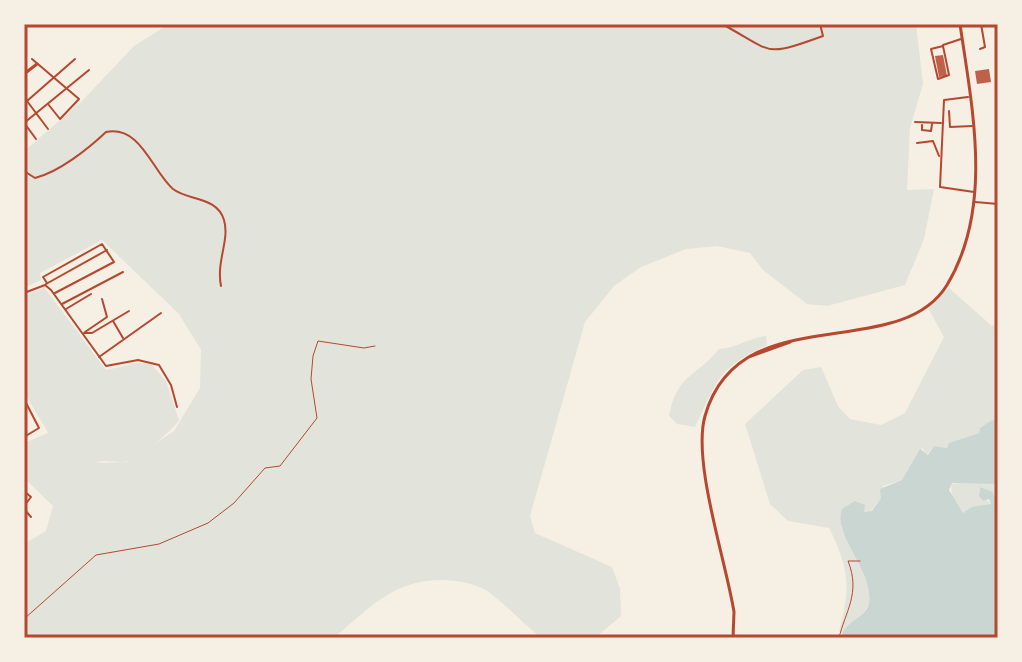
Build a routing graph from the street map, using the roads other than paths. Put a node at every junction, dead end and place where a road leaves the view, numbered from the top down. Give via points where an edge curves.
1 (722, 24) edge
2 (820, 24) edge
3 (960, 24) edge
4 (981, 24) edge
5 (962, 39) junction
6 (943, 46) junction
7 (980, 49) dead end
8 (972, 58) dead end
9 (32, 59) dead end
10 (75, 59) dead end
11 (965, 59) junction
12 (37, 64) junction
13 (89, 70) dead end
14 (24, 74) edge
15 (53, 78) junction
16 (67, 88) junction
17 (970, 97) junction
18 (48, 104) junction
19 (949, 111) dead end
20 (36, 113) junction
21 (915, 122) dead end
22 (922, 122) junction
23 (24, 123) edge
24 (932, 123) junction
25 (941, 123) junction
26 (973, 126) junction
27 (48, 129) dead end
28 (36, 139) dead end
29 (917, 143) dead end
30 (940, 156) junction
31 (24, 171) edge
32 (974, 192) junction
33 (974, 202) junction
34 (998, 204) edge
35 (107, 250) junction
36 (123, 272) dead end
37 (46, 284) junction
38 (221, 286) dead end
39 (24, 293) edge
40 (54, 293) junction
41 (91, 294) dead end
42 (102, 299) dead end
43 (61, 304) junction
44 (65, 310) junction
45 (129, 311) dead end
46 (161, 313) dead end
47 (113, 321) junction
48 (83, 334) junction
49 (124, 339) junction
50 (98, 357) junction
51 (24, 399) edge
52 (177, 407) dead end
53 (24, 437) edge
54 (24, 491) edge
55 (24, 508) edge
56 (31, 517) dead end
57 (733, 638) edge

1 - 2 street via 757,47 776,50 823,36
3 - 5 main road
4 - 7 street via 985,47
5 - 6 street
5 - 11 main road
6 - 6 street via 931,49 938,79 949,76
8 - 11 street
9 - 12 street
10 - 15 street
11 - 17 main road
12 - 14 main road
12 - 15 street
13 - 16 street
15 - 16 street
15 - 20 street via 27,101
16 - 18 street
16 - 18 street via 79,99 60,119
17 - 25 street via 945,99
17 - 26 main road
18 - 20 street
19 - 26 street via 950,127
20 - 23 street
20 - 27 street
21 - 22 street
22 - 24 street
22 - 24 street via 922,130 931,131
23 - 28 street
24 - 25 street
25 - 30 street
26 - 32 main road
29 - 30 street via 934,142
30 - 32 street via 941,189
31 - 38 street via 35,178 44,175 106,132 133,140 172,188 204,200 222,215
32 - 33 main road
33 - 34 street
33 - 57 main road via 954,271 930,303 892,320 751,356 717,390 706,412 703,458 734,612
35 - 37 street
35 - 37 street via 102,244 69,261 43,277
35 - 40 street via 114,262
36 - 43 street
37 - 39 street
37 - 40 street
40 - 43 street
41 - 44 street
42 - 48 street via 106,319
43 - 44 street
44 - 48 street
45 - 47 street
46 - 49 street
47 - 48 street
47 - 49 street
48 - 50 street
49 - 50 street
50 - 52 street via 108,367 138,360 156,363 171,385
51 - 53 street via 39,427
54 - 55 street via 31,497
55 - 56 street

